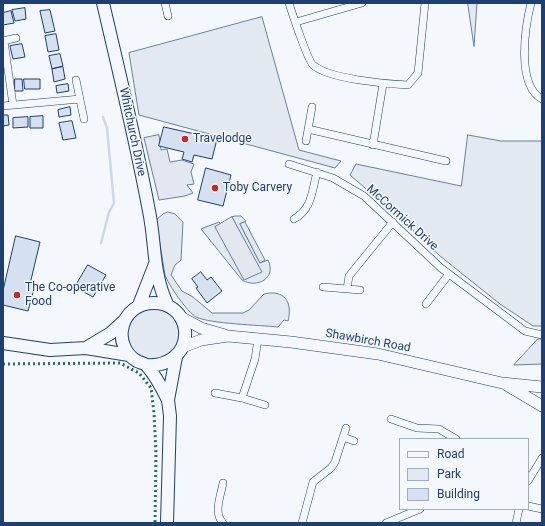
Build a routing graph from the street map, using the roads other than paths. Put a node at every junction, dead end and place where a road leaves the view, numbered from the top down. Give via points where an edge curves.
1 (103, 3) edge
2 (164, 3) edge
3 (289, 3) edge
4 (362, 3) edge
5 (425, 3) edge
6 (530, 3) edge
7 (168, 16) dead end
8 (296, 22) junction
9 (16, 38) dead end
10 (3, 41) edge
11 (76, 80) dead end
12 (384, 84) junction
13 (80, 99) junction
14 (542, 99) edge
15 (13, 105) junction
16 (3, 106) edge
17 (312, 106) dead end
18 (84, 119) dead end
19 (308, 129) junction
20 (306, 141) dead end
21 (373, 145) junction
22 (446, 161) dead end
23 (289, 164) dead end
24 (317, 172) junction
25 (294, 219) dead end
26 (393, 222) junction
27 (155, 262) junction
28 (449, 274) junction
29 (323, 287) dead end
30 (347, 289) junction
31 (360, 290) dead end
32 (426, 304) dead end
33 (139, 306) junction
34 (168, 306) junction
35 (180, 316) junction
36 (124, 321) junction
37 (542, 335) edge
38 (228, 336) junction
39 (258, 339) junction
40 (6, 343) edge
41 (86, 348) junction
42 (179, 352) junction
43 (129, 355) junction
44 (146, 365) junction
45 (502, 383) junction
46 (542, 387) edge
47 (215, 393) dead end
48 (242, 398) junction
49 (168, 400) junction
50 (266, 405) dead end
51 (542, 406) edge
52 (391, 419) dead end
53 (346, 428) dead end
54 (343, 438) junction
55 (454, 438) edge
56 (354, 440) dead end
57 (542, 458) edge
58 (529, 479) edge
59 (224, 483) dead end
60 (529, 506) edge
61 (542, 509) edge
62 (418, 510) edge
63 (519, 510) edge
64 (167, 523) edge
65 (223, 523) edge
66 (302, 523) edge
67 (386, 523) edge
68 (516, 523) edge

1 - 27 main road, Whitchurch Drive via 150,213
2 - 7 street
3 - 8 street
4 - 8 street
5 - 12 street via 418,73 408,85
6 - 14 street via 524,70 529,85
8 - 12 street via 312,65 325,73
9 - 10 street
10 - 15 street
11 - 13 street
12 - 21 street
13 - 15 street
13 - 18 street
15 - 16 street
17 - 19 street
19 - 20 street
19 - 21 street
21 - 22 street
23 - 24 street, McCormick Drive
24 - 25 street via 308,205 303,214
24 - 26 street, McCormick Drive via 364,196
26 - 28 street, McCormick Drive
26 - 30 street via 349,276
27 - 33 main road, Whitchurch Drive
27 - 34 main road, Whitchurch Drive via 160,289
28 - 32 street
28 - 37 street, McCormick Drive via 525,331
29 - 30 street
30 - 31 street
33 - 34 main road via 148,302
33 - 36 main road via 130,312
34 - 35 main road
35 - 38 main road, Shawbirch Road via 201,328
35 - 42 main road via 185,335
36 - 41 main road via 111,333
36 - 43 main road via 122,339
38 - 39 main road, Shawbirch Road
38 - 42 main road, Shawbirch Road via 201,340
39 - 45 main road, Shawbirch Road via 378,354
39 - 48 street via 255,359
40 - 41 main road via 50,350
41 - 43 main road
42 - 44 main road via 161,365
42 - 49 main road
43 - 44 main road
44 - 49 main road
45 - 46 main road, Shawbirch Road
45 - 51 main road, Shawbirch Road
47 - 48 street
48 - 50 street
49 - 64 main road via 170,416
52 - 55 street via 417,428 439,429
53 - 54 street
54 - 56 street
54 - 66 street via 336,462 313,482
57 - 58 street
59 - 65 street via 217,510 218,518
60 - 61 street
62 - 67 street
63 - 68 street

